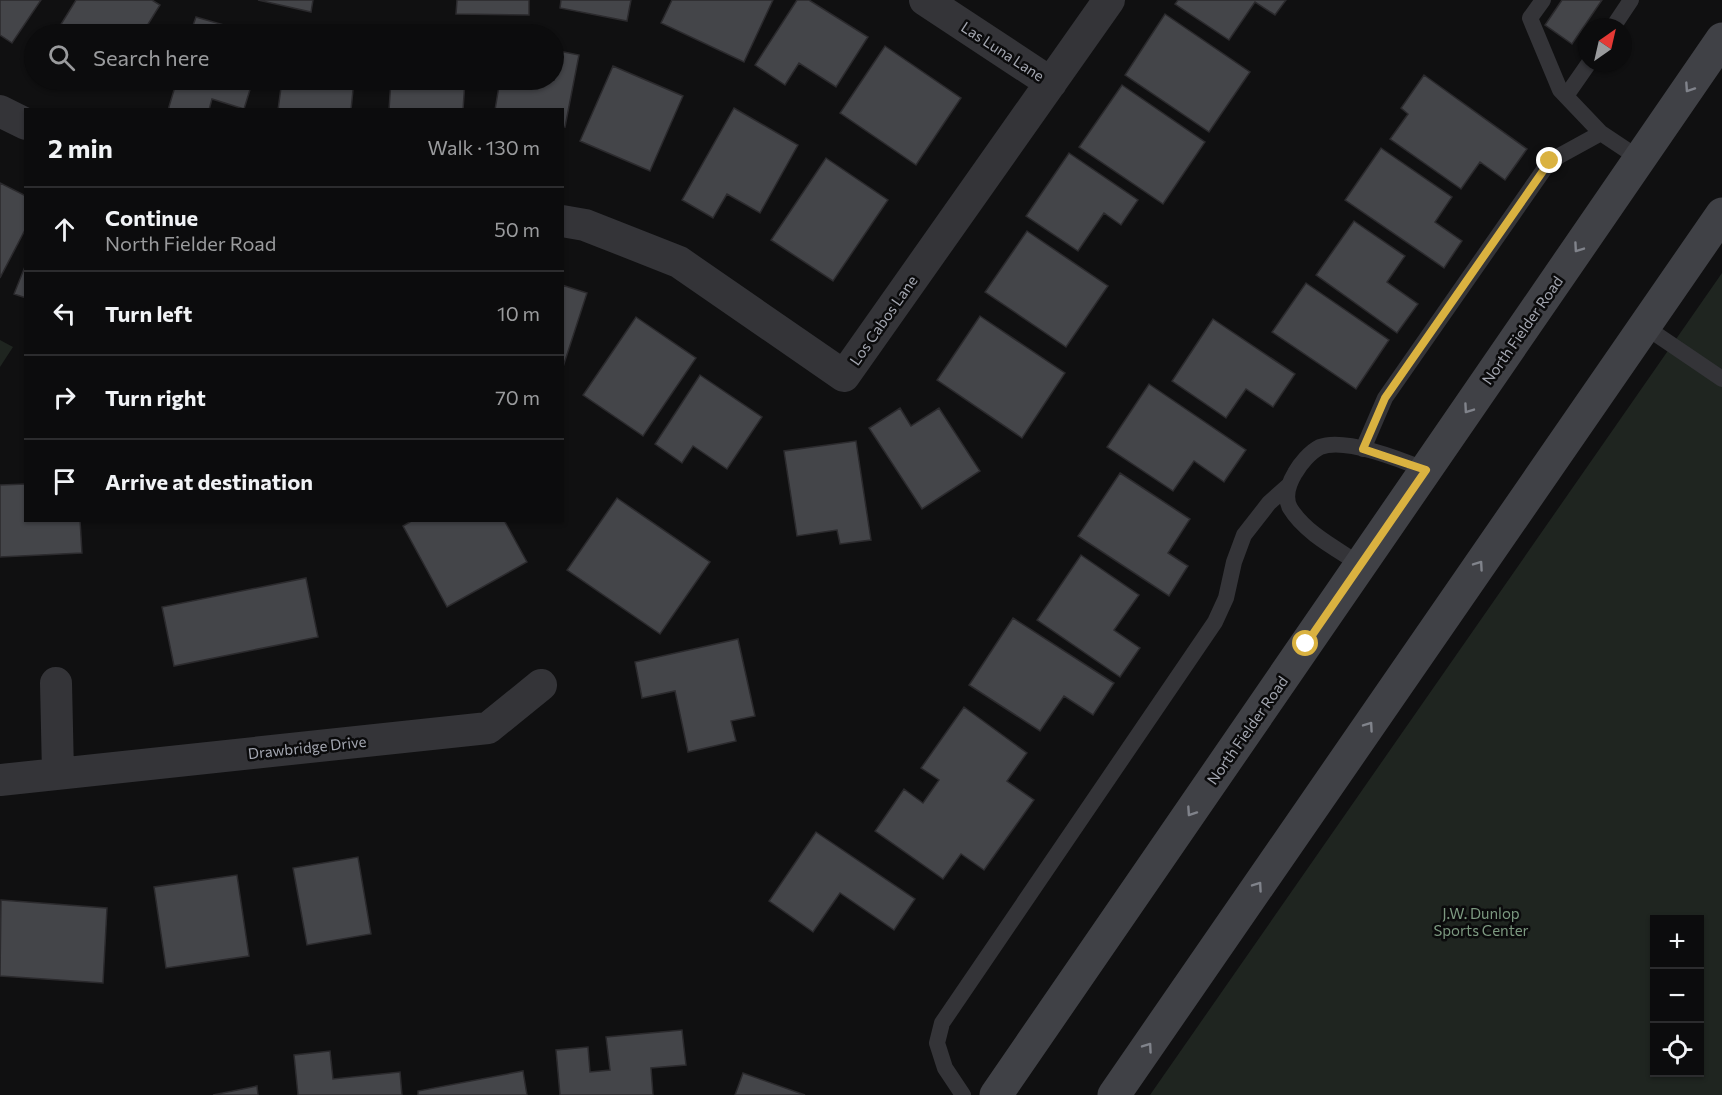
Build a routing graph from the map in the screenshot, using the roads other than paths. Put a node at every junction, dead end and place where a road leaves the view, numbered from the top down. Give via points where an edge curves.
1 (925, 0) edge
2 (1109, 0) edge
3 (1543, 0) edge
4 (1631, 0) edge
5 (1619, 18) edge
6 (1722, 39) edge
7 (1583, 72) edge
8 (1051, 83) junction
9 (1566, 96) junction
10 (0, 111) edge
11 (24, 123) edge
12 (1601, 133) junction
13 (1640, 159) junction
14 (1722, 214) edge
15 (564, 221) edge
16 (1644, 326) junction
17 (1722, 379) edge
18 (1363, 449) junction
19 (1426, 470) junction
20 (1288, 486) junction
21 (1361, 565) junction
22 (56, 683) dead end
23 (541, 686) dead end
24 (58, 773) junction
25 (0, 780) edge
26 (963, 1095) edge
27 (996, 1095) edge
28 (1114, 1095) edge

1 - 8 street, Las Luna Lane
2 - 8 street, Los Cabos Lane
3 - 9 lane via 1530,18
4 - 5 lane
6 -> 13 main road, North Fielder Road
7 - 9 lane
8 - 15 street, Los Cabos Lane via 844,376 679,262 585,225
9 - 12 lane
10 - 11 street
12 - 13 lane
12 - 18 lane via 1550,161 1385,398
13 -> 19 main road, North Fielder Road
14 - 16 main road
16 - 17 lane
28 -> 16 main road
18 - 19 lane
18 - 20 lane via 1320,447 1300,463
19 - 21 main road, North Fielder Road
20 - 21 lane via 1288,506 1301,522
20 - 26 lane via 1244,535 1215,622 942,1023 937,1043 945,1068
21 -> 27 main road, North Fielder Road
22 - 24 street
23 - 24 street, Drawbridge Drive via 488,728
24 - 25 street, Drawbridge Drive

